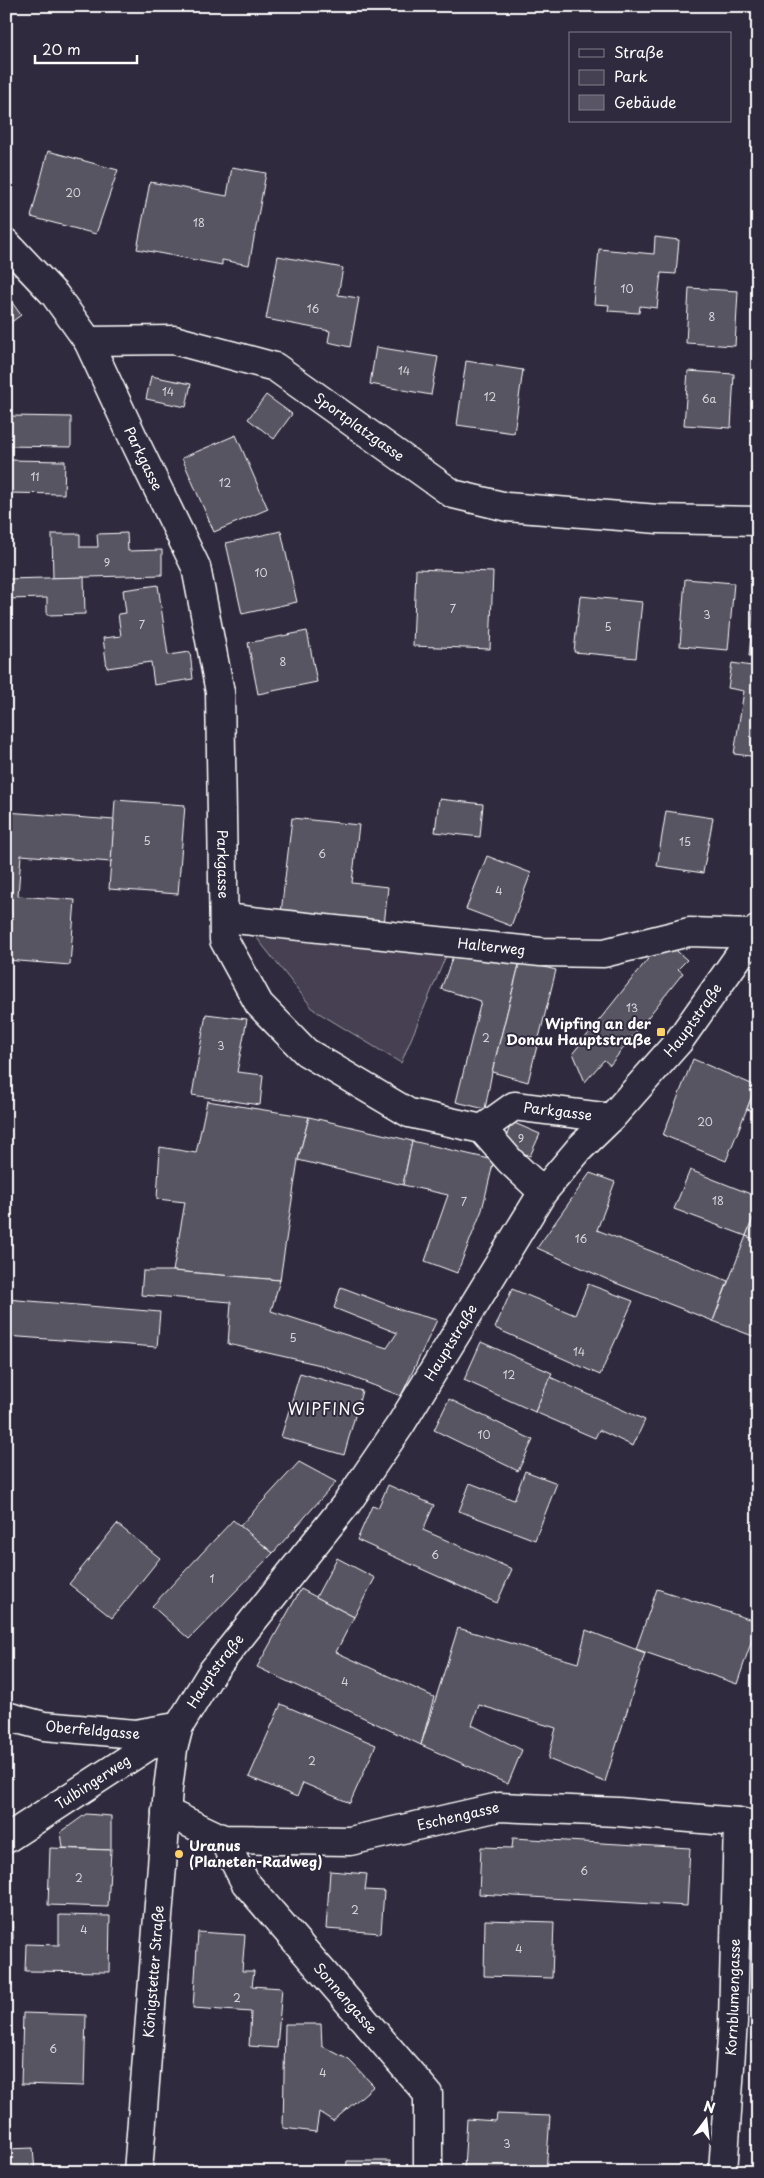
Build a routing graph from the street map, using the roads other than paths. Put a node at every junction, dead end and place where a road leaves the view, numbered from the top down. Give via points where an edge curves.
1 (6, 243) edge
2 (88, 341) junction
3 (758, 520) edge
4 (225, 918) junction
5 (756, 932) edge
6 (611, 1118) junction
7 (482, 1129) junction
8 (543, 1192) junction
9 (6, 1716) edge
10 (180, 1726) junction
11 (170, 1771) joint
12 (166, 1812) junction
13 (748, 1824) edge
14 (6, 1839) edge
15 (223, 1839) junction
16 (138, 2172) edge
17 (428, 2172) edge
18 (722, 2172) edge

1 - 2 street via 55,295
2 - 3 street, Sportplatzgasse via 174,340 275,367 453,494 507,507 658,519
2 - 4 street, Parkgasse via 196,566 220,692
4 - 5 street, Halterweg via 541,952 604,953 689,932
4 - 7 street, Parkgasse via 224,940 259,1004 306,1052 410,1113
5 - 6 street, Hauptstraße via 679,1041
6 - 7 street, Parkgasse via 514,1106
6 - 8 street, Hauptstraße via 580,1148
7 - 8 street
8 - 10 street, Hauptstraße via 401,1424 347,1503 212,1672
9 - 10 street, Oberfeldgasse via 44,1726 136,1734
10 - 11 street, Hauptstraße
10 - 14 street, Tulbingerweg
11 - 12 street, Königstetter Straße
12 - 15 street, Eschengasse
12 - 16 street, Königstetter Straße
13 - 15 street, Eschengasse via 618,1812 499,1807 350,1841
13 - 18 street, Kornblumengasse
15 - 17 street, Sonnengasse via 245,1882 428,2094

